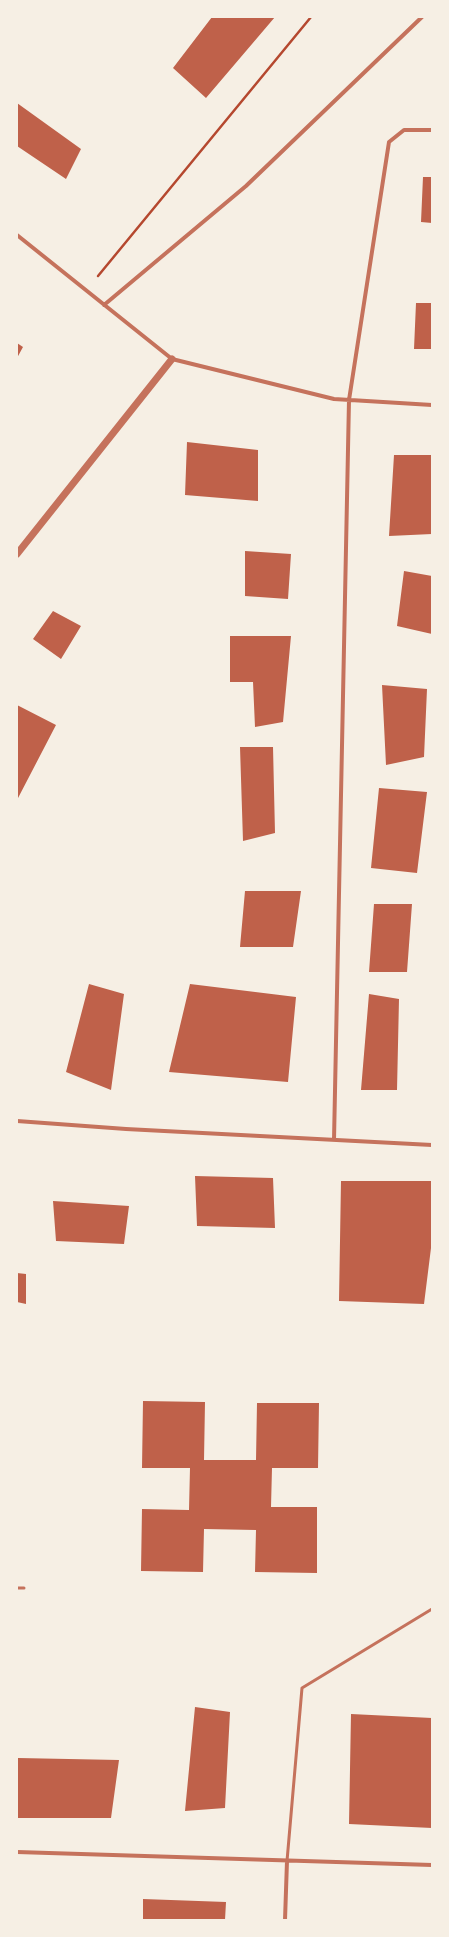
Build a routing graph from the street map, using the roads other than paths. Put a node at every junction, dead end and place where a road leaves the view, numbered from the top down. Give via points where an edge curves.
1 (422, 17) edge
2 (432, 130) edge
3 (17, 236) edge
4 (104, 305) junction
5 (172, 359) junction
6 (349, 400) junction
7 (432, 405) edge
8 (17, 554) edge
9 (17, 1121) edge
10 (334, 1140) junction
11 (432, 1145) edge
12 (17, 1588) edge
13 (24, 1588) dead end
14 (432, 1609) edge
15 (17, 1852) edge
16 (288, 1861) junction
17 (432, 1865) edge
18 (286, 1920) edge

1 - 4 street via 246,186
2 - 6 street via 404,130 389,142
3 - 4 street
4 - 5 street
5 - 6 street via 334,399
5 - 8 street
6 - 7 street
6 - 10 street
9 - 10 street
10 - 11 street
12 - 13 lane
14 - 16 lane via 302,1688
15 - 16 street
16 - 17 street
16 - 18 street

